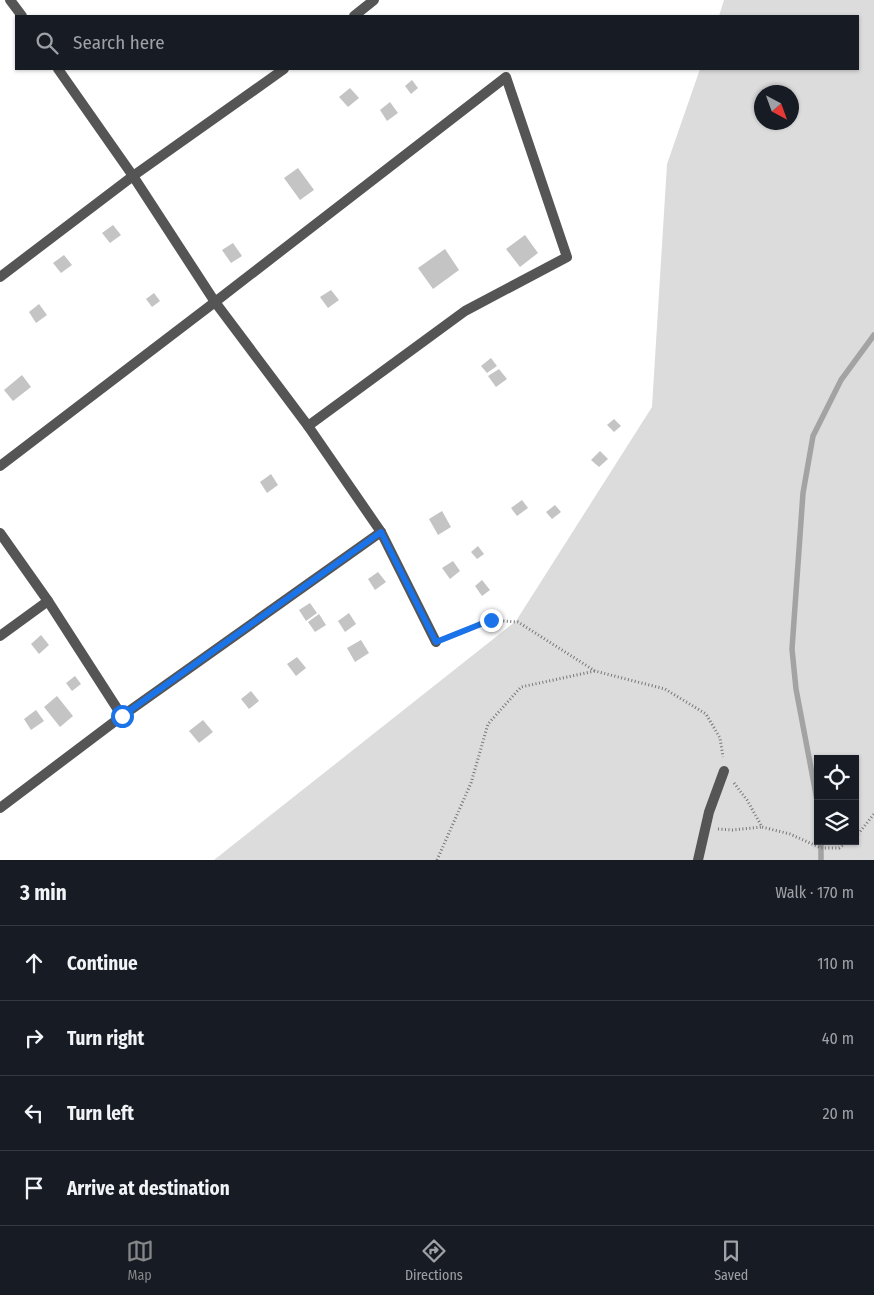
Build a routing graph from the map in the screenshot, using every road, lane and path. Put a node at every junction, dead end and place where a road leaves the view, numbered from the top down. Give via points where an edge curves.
1 (10, 0) edge
2 (374, 0) edge
3 (21, 15) edge
4 (355, 15) edge
5 (59, 70) edge
6 (283, 70) edge
7 (134, 176) junction
8 (0, 277) edge
9 (215, 302) junction
10 (308, 426) junction
11 (0, 466) edge
12 (381, 532) junction
13 (0, 533) edge
14 (48, 601) junction
15 (0, 636) edge
16 (436, 642) joint
17 (595, 671) junction
18 (122, 716) junction
19 (724, 771) junction
20 (0, 808) edge
21 (874, 814) edge
22 (762, 827) junction
23 (706, 828) junction
24 (859, 833) edge
25 (814, 845) edge
26 (814, 845) edge
27 (843, 845) edge
28 (437, 860) edge
29 (698, 860) edge

1 - 3 street
2 - 4 street
5 - 7 street
6 - 7 street
7 - 8 street
7 - 9 street
9 - 10 street
9 - 10 street via 506,77 567,257 465,311
9 - 11 street
10 - 12 street
12 - 16 street
12 - 18 street
13 - 14 street
14 - 15 street
14 - 18 street
16 - 17 path via 491,620 518,622
17 - 19 path via 665,688 706,714 720,738
17 - 28 path via 521,687 488,724 471,783
18 - 20 street
19 - 22 path via 747,800
19 - 23 street
21 - 24 path
22 - 23 path
22 - 26 path
23 - 29 street
25 - 27 path via 839,848

